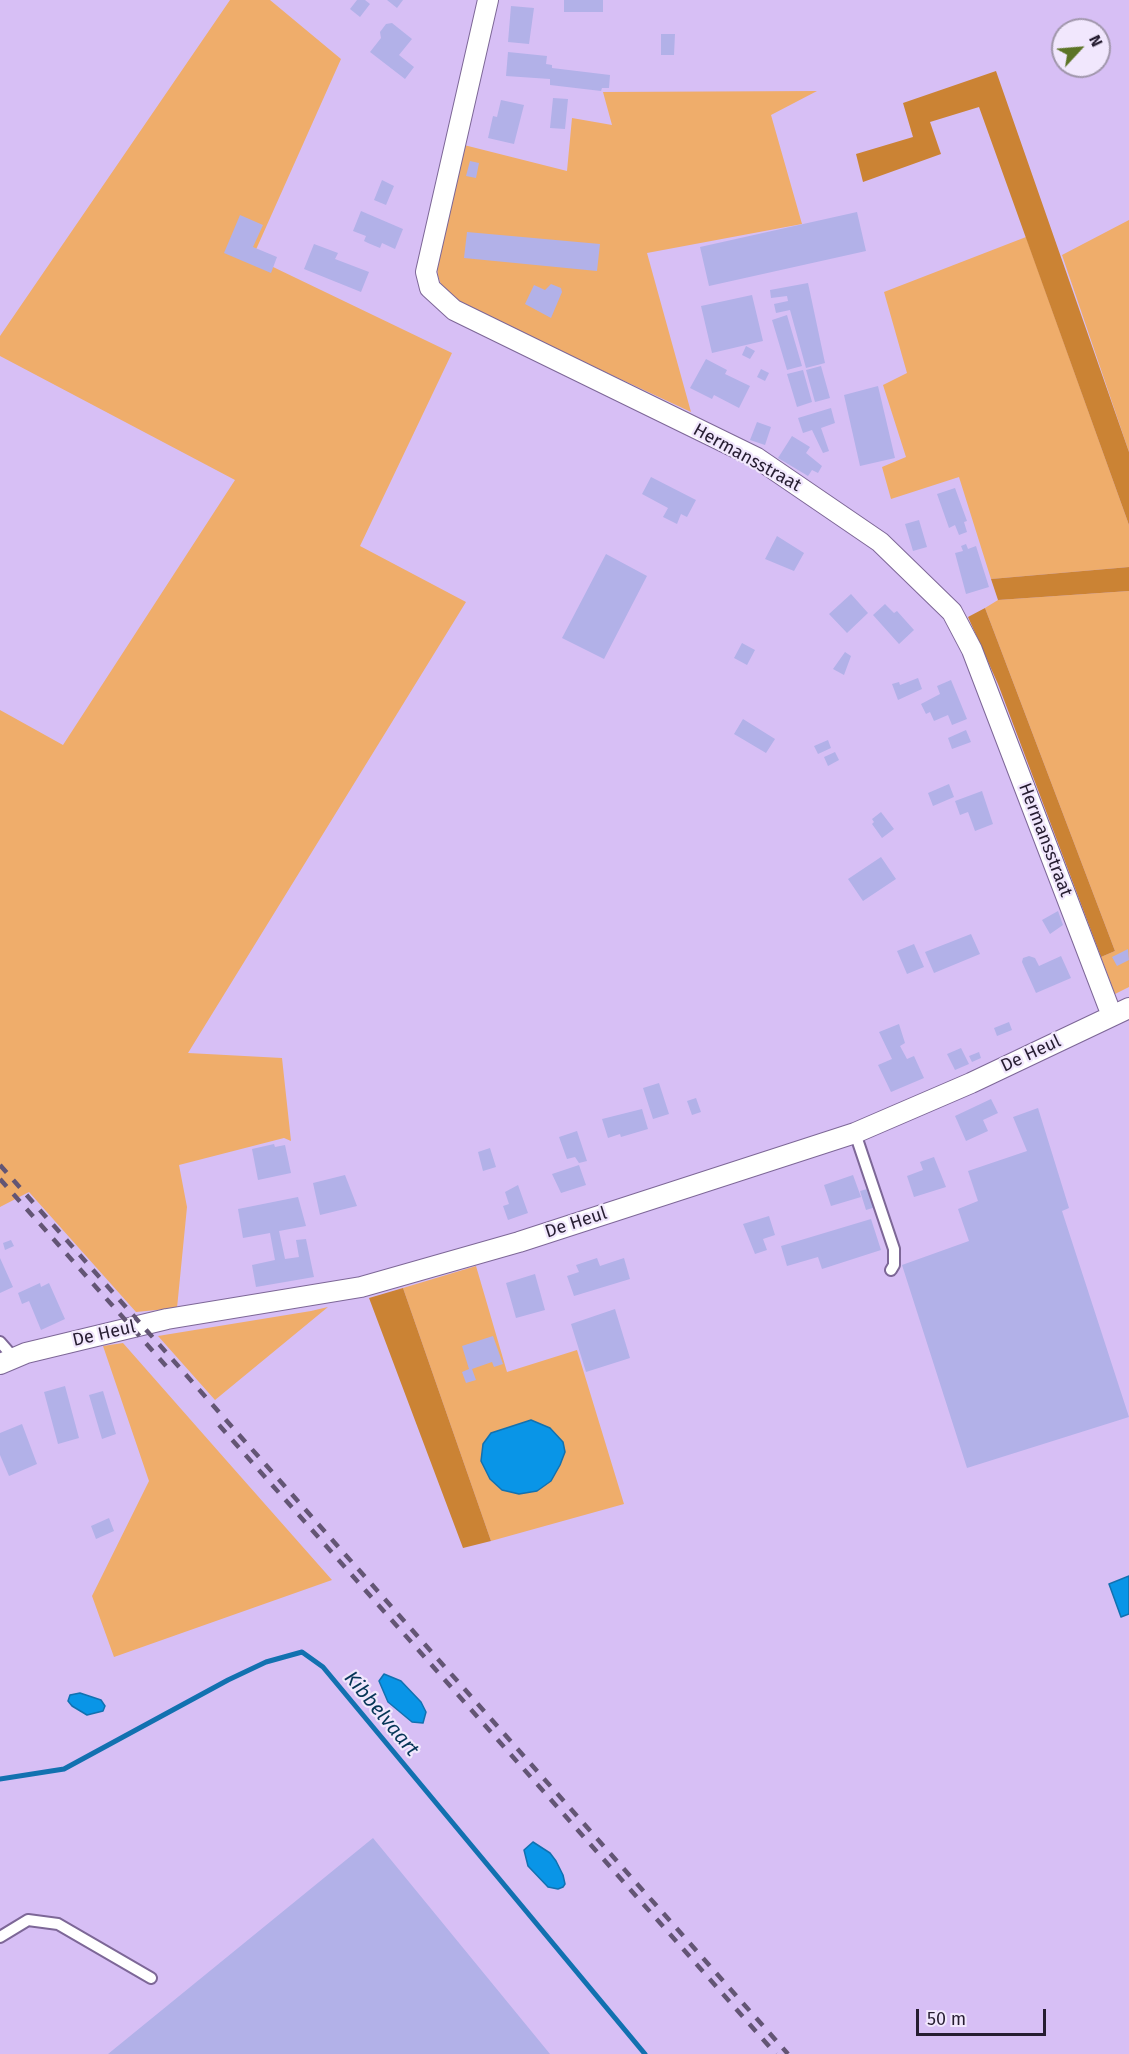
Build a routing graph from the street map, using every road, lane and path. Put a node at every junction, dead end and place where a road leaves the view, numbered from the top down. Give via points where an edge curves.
1 (488, 0) edge
2 (1121, 1012) edge
3 (855, 1133) junction
4 (891, 1270) dead end
5 (0, 1342) edge
6 (7, 1361) edge
7 (0, 1937) edge
8 (151, 1978) dead end

1 - 2 street, Hermansstraat via 426,272 430,288 454,310 765,464 880,542 952,612 972,650
2 - 3 street, De Heul
3 - 4 lane via 894,1249
3 - 6 street, De Heul via 519,1242 361,1287 168,1319
5 - 6 lane
7 - 8 lane via 28,1920 58,1924

